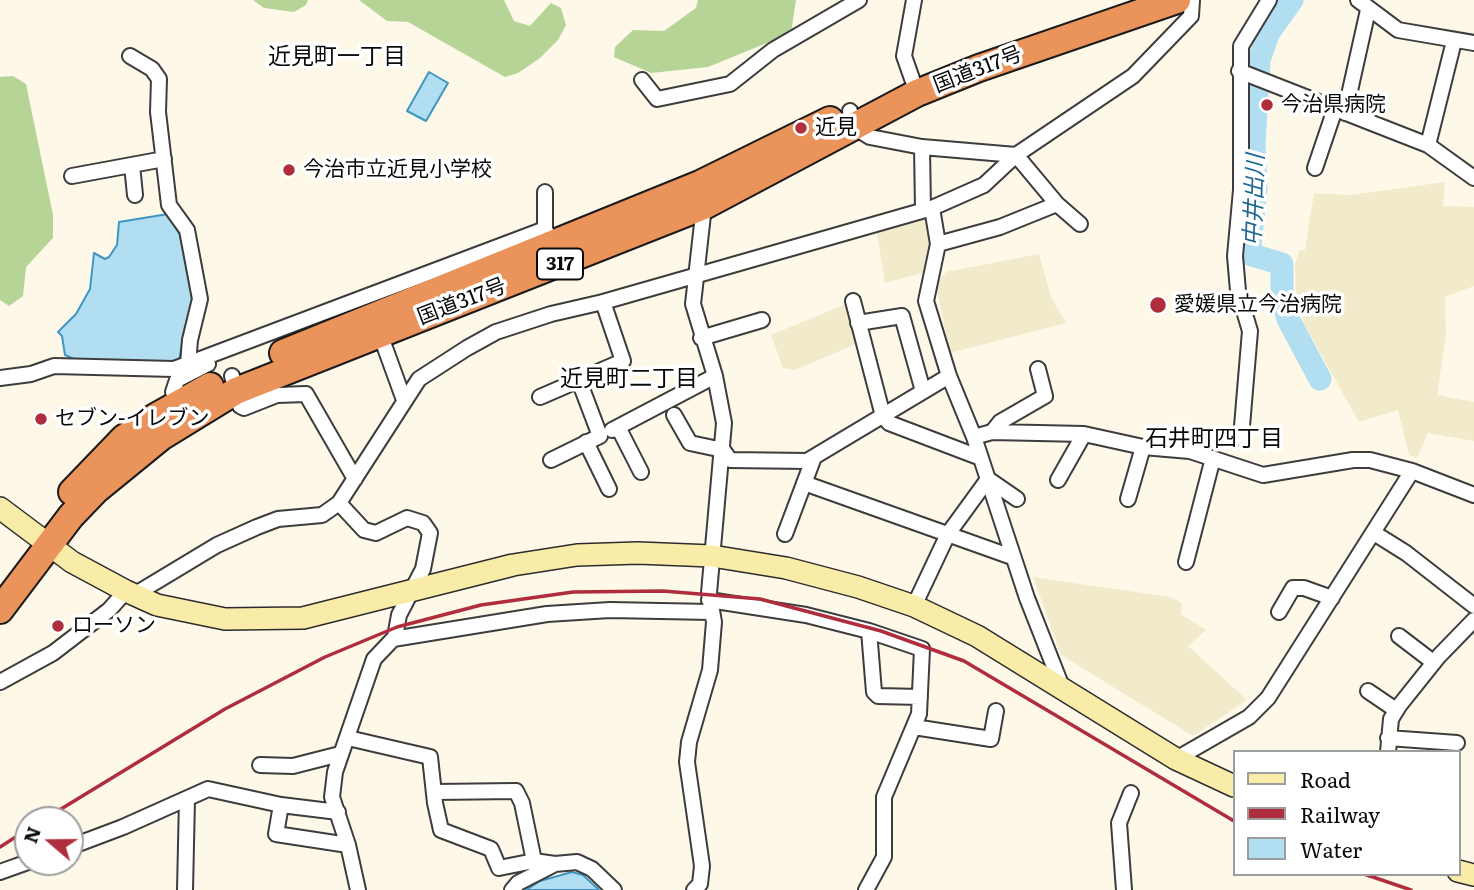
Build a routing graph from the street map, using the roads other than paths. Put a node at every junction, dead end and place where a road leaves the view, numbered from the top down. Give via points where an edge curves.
1 (859, 0) edge
2 (914, 0) edge
3 (1122, 0) edge
4 (1177, 0) edge
5 (1192, 0) edge
6 (1269, 0) edge
7 (1363, 5) edge
8 (1454, 41) junction
9 (1474, 43) edge
10 (130, 56) dead end
11 (1240, 71) junction
12 (642, 80) dead end
13 (914, 86) junction
14 (1340, 111) junction
15 (852, 119) junction
16 (1428, 145) junction
17 (922, 147) junction
18 (1016, 155) junction
19 (164, 159) junction
20 (132, 165) junction
21 (1315, 168) dead end
22 (72, 176) dead end
23 (1474, 178) edge
24 (545, 192) dead end
25 (135, 195) dead end
26 (1057, 204) junction
27 (704, 206) junction
28 (927, 209) junction
29 (1080, 224) dead end
30 (548, 236) junction
31 (938, 244) junction
32 (695, 273) junction
33 (853, 301) dead end
34 (603, 302) junction
35 (762, 320) dead end
36 (858, 323) junction
37 (380, 334) junction
38 (701, 338) junction
39 (249, 341) junction
40 (188, 364) junction
41 (1038, 369) dead end
42 (715, 376) junction
43 (949, 376) junction
44 (578, 377) junction
45 (0, 379) edge
46 (234, 383) junction
47 (923, 391) junction
48 (540, 397) dead end
49 (404, 400) junction
50 (184, 410) junction
51 (674, 415) dead end
52 (883, 416) junction
53 (618, 426) junction
54 (992, 432) junction
55 (1084, 434) junction
56 (974, 437) junction
57 (1241, 438) dead end
58 (593, 439) junction
59 (1143, 447) junction
60 (723, 450) junction
61 (814, 457) junction
62 (981, 458) junction
63 (1213, 458) junction
64 (551, 460) dead end
65 (1412, 471) junction
66 (641, 472) dead end
67 (355, 479) junction
68 (988, 479) junction
69 (1058, 480) dead end
70 (804, 483) junction
71 (609, 489) dead end
72 (1474, 495) edge
73 (1017, 499) dead end
74 (1128, 499) dead end
75 (339, 503) junction
76 (0, 508) edge
77 (785, 534) dead end
78 (948, 534) junction
79 (1374, 534) junction
80 (43, 541) junction
81 (712, 556) junction
82 (1009, 556) dead end
83 (1186, 562) dead end
84 (0, 584) edge
85 (412, 591) junction
86 (130, 593) junction
87 (1332, 598) junction
88 (710, 606) junction
89 (914, 606) junction
90 (1474, 606) edge
91 (0, 610) edge
92 (1279, 612) dead end
93 (1474, 620) edge
94 (869, 631) junction
95 (1399, 636) dead end
96 (393, 639) junction
97 (1433, 662) junction
98 (0, 682) edge
99 (1062, 687) junction
100 (1368, 691) dead end
101 (920, 697) junction
102 (1396, 710) junction
103 (996, 711) dead end
104 (914, 727) junction
105 (348, 738) junction
106 (1457, 743) dead end
107 (1388, 745) edge
108 (340, 754) junction
109 (1176, 759) junction
110 (260, 765) dead end
111 (1232, 785) edge
112 (434, 792) junction
113 (1131, 793) dead end
114 (187, 799) junction
115 (281, 805) junction
116 (338, 812) junction
117 (84, 841) edge
118 (348, 845) junction
119 (534, 861) junction
120 (555, 864) junction
121 (185, 890) edge
122 (358, 890) edge
123 (512, 890) edge
124 (614, 890) edge
125 (694, 890) edge
126 (866, 890) edge
127 (1124, 890) edge

1 - 12 street via 773,50 730,85 657,99
2 - 13 street via 904,55
3 - 13 highway, 国道317号 / 317
4 - 13 highway, 国道317号 / 317
5 - 18 street via 1191,16 1133,76
6 - 11 street via 1241,46
7 - 8 street via 1398,30
7 - 14 street
8 - 9 street
8 - 16 street
10 - 19 street via 159,79
11 - 14 street
11 - 57 street via 1241,190 1235,256 1238,291 1250,331
13 - 15 highway, 国道317号 / 317
14 - 16 street
14 - 21 street
15 - 17 street via 870,137
15 - 27 highway, 国道317号 / 317
15 - 30 highway, 国道317号 / 317 via 700,184
16 - 23 street
17 - 18 street
17 - 28 street
18 - 26 street
18 - 28 street via 984,185
19 - 20 street
19 - 40 street via 169,205 187,230 200,299
20 - 22 street
20 - 25 street
24 - 30 street
26 - 29 street
26 - 31 street via 1000,228
27 - 32 street
27 - 37 highway, 国道317号 / 317
28 - 31 street
28 - 32 street
30 - 39 street
30 - 46 highway, 国道317号 / 317
31 - 43 street via 926,301
32 - 34 street
32 - 38 street via 693,304
33 - 36 street
34 - 44 street via 623,361
34 - 49 street via 496,332 419,379
35 - 38 street
36 - 47 street via 902,317
36 - 52 street
37 - 46 highway, 国道317号 / 317
37 - 49 street
38 - 42 street
39 - 40 street
39 - 50 street via 177,380 173,393
40 - 45 street via 174,369 54,366
41 - 54 street via 1045,396 1000,422
42 - 53 street
42 - 60 street via 724,424
43 - 47 street
43 - 56 street
44 - 48 street
44 - 58 street
46 - 50 highway, 国道317号 / 317
46 - 67 street via 244,408 277,395 306,394
47 - 52 street
49 - 67 street
50 - 80 highway, 国道317号 / 317
51 - 60 street via 690,443
52 - 61 street
52 - 62 street via 889,423
53 - 58 street
53 - 66 street
54 - 55 street
54 - 56 street
55 - 59 street
55 - 69 street
56 - 62 street
58 - 64 street
58 - 71 street
59 - 63 street
59 - 74 street
60 - 61 street via 730,460 775,463
60 - 81 street
61 - 70 street
62 - 68 street
63 - 65 street via 1263,475 1353,460
63 - 83 street
65 - 72 street
65 - 79 street
67 - 75 street
68 - 73 street
68 - 78 street
68 - 99 street
70 - 77 street
70 - 78 street
75 - 85 street via 364,530 376,533 407,517 423,523 430,533 423,569
75 - 86 street via 322,515 278,519 257,527
76 - 80 street
78 - 82 street
78 - 89 street
79 - 87 street
79 - 90 street
80 - 84 highway, 国道317号 / 317
80 - 86 street
80 - 91 highway, 国道317号 / 317
81 - 85 street via 577,555 513,565
81 - 88 street
81 - 89 street via 786,568
85 - 86 street via 303,618 253,621 181,612
85 - 96 street
86 - 98 street via 53,653
87 - 92 street via 1293,588
87 - 109 street via 1268,698 1249,717
88 - 94 street via 806,615
88 - 96 street via 547,614
88 - 125 street via 714,622 710,670 687,762 702,866 700,884
89 - 99 street via 977,636
93 - 97 street
94 - 101 street via 922,649
94 - 101 street via 874,692 878,696
95 - 97 street
96 - 105 street via 374,659
97 - 102 street
99 - 109 street
100 - 102 street
101 - 104 street
102 - 107 street
103 - 104 street via 991,739
104 - 126 street via 884,797 884,857
105 - 108 street
105 - 112 street via 430,757
106 - 107 street
108 - 110 street via 293,766
108 - 116 street via 332,797
109 - 111 street
112 - 119 street via 442,830 491,849 499,868
112 - 119 street via 516,792 523,803
113 - 127 street via 1119,823
114 - 115 street via 208,789
114 - 117 street
114 - 121 street
115 - 116 street
115 - 118 street via 276,834
116 - 118 street
118 - 122 street
119 - 120 street
120 - 123 street
120 - 124 street via 577,862

